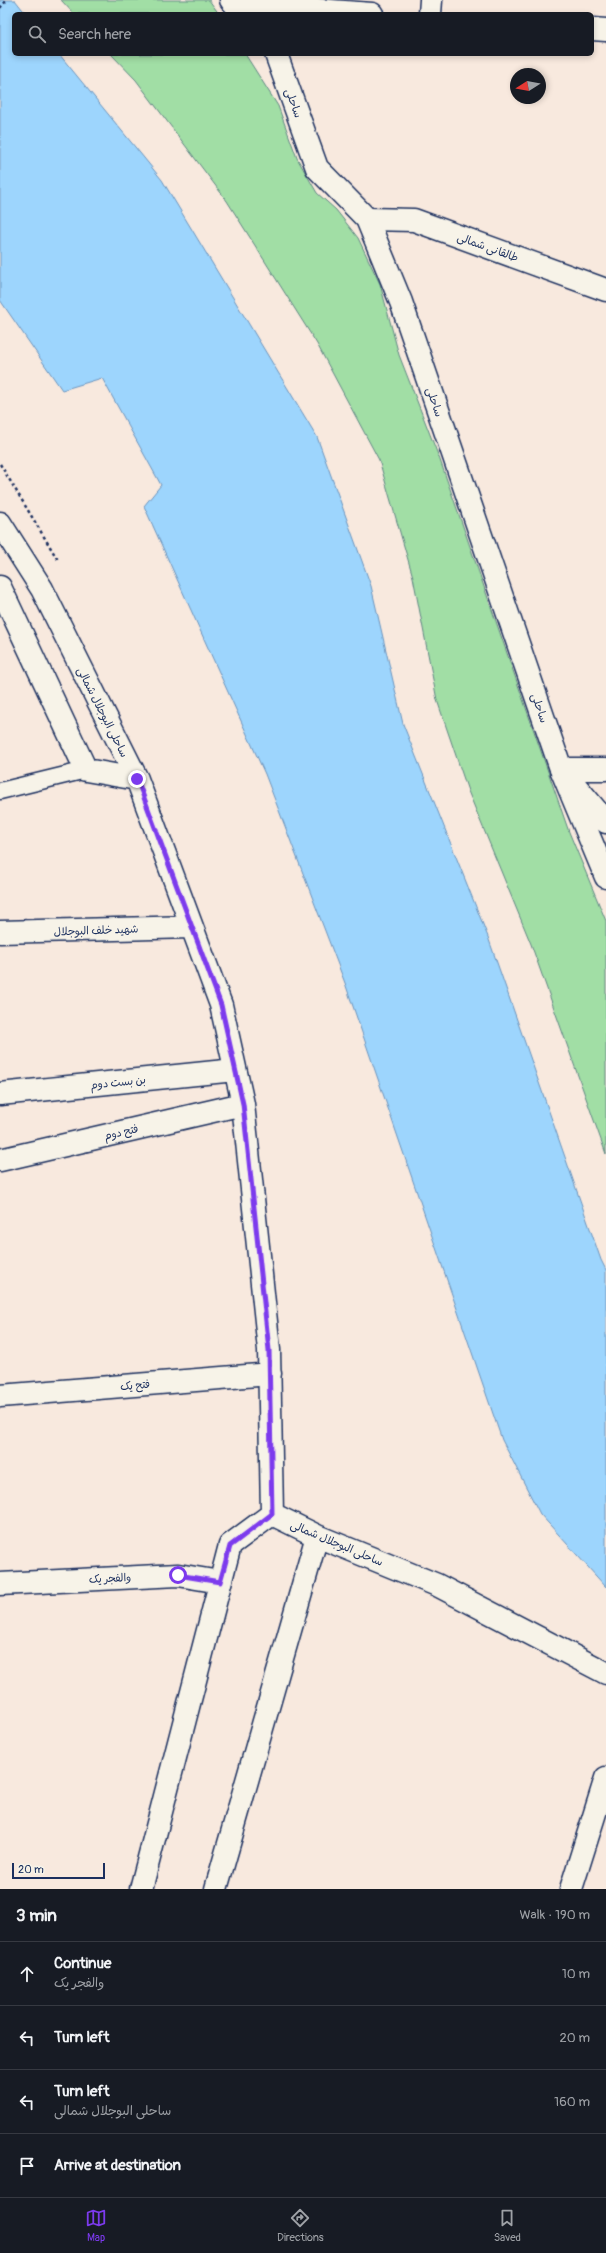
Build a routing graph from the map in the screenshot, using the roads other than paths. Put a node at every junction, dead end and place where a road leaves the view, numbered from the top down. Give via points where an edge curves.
1 (431, 0) edge
2 (236, 6) edge
3 (338, 12) edge
4 (430, 12) edge
5 (594, 29) edge
6 (606, 30) edge
7 (277, 56) edge
8 (367, 219) junction
9 (606, 290) edge
10 (0, 523) edge
11 (0, 587) edge
12 (5, 610) edge
13 (561, 769) junction
14 (606, 769) edge
15 (86, 770) junction
16 (137, 779) junction
17 (0, 790) edge
18 (606, 822) edge
19 (606, 878) edge
20 (192, 927) junction
21 (0, 932) edge
22 (235, 1070) junction
23 (0, 1094) edge
24 (243, 1104) junction
25 (0, 1160) edge
26 (270, 1374) junction
27 (0, 1396) edge
28 (272, 1514) junction
29 (318, 1536) junction
30 (220, 1582) junction
31 (0, 1584) edge
32 (606, 1673) edge
33 (606, 1778) edge
34 (141, 1889) edge
35 (216, 1889) edge
36 (571, 1889) edge

1 - 4 street
2 - 3 street
5 - 6 street
7 - 8 street, ساحلی via 317,168
8 - 9 street, طالقانی شمالی via 414,220
8 - 13 street, ساحلی via 401,302
10 - 16 street, ساحلی البوجلال شمالی via 42,589
11 - 12 street
12 - 15 street
13 - 14 street
13 - 18 street, ساحلی
13 - 19 street, ساحلی
15 - 16 street
15 - 17 lane
16 - 20 street, ساحلی البوجلال شمالی
20 - 21 street, شهید خلف البوجلال
20 - 22 street, ساحلی البوجلال شمالی via 221,1005
22 - 23 street, بن بست دوم
22 - 24 street, ساحلی البوجلال شمالی
24 - 25 street, فتح دوم
24 - 26 street, ساحلی البوجلال شمالی
26 - 27 street, فتح یک
26 - 28 street, ساحلی البوجلال شمالی
28 - 29 street, ساحلی البوجلال شمالی
28 - 30 street via 230,1546
29 - 32 street, ساحلی البوجلال شمالی via 437,1585
29 - 35 street
30 - 31 street, والفجر یک via 178,1575
30 - 34 street
33 - 36 street

